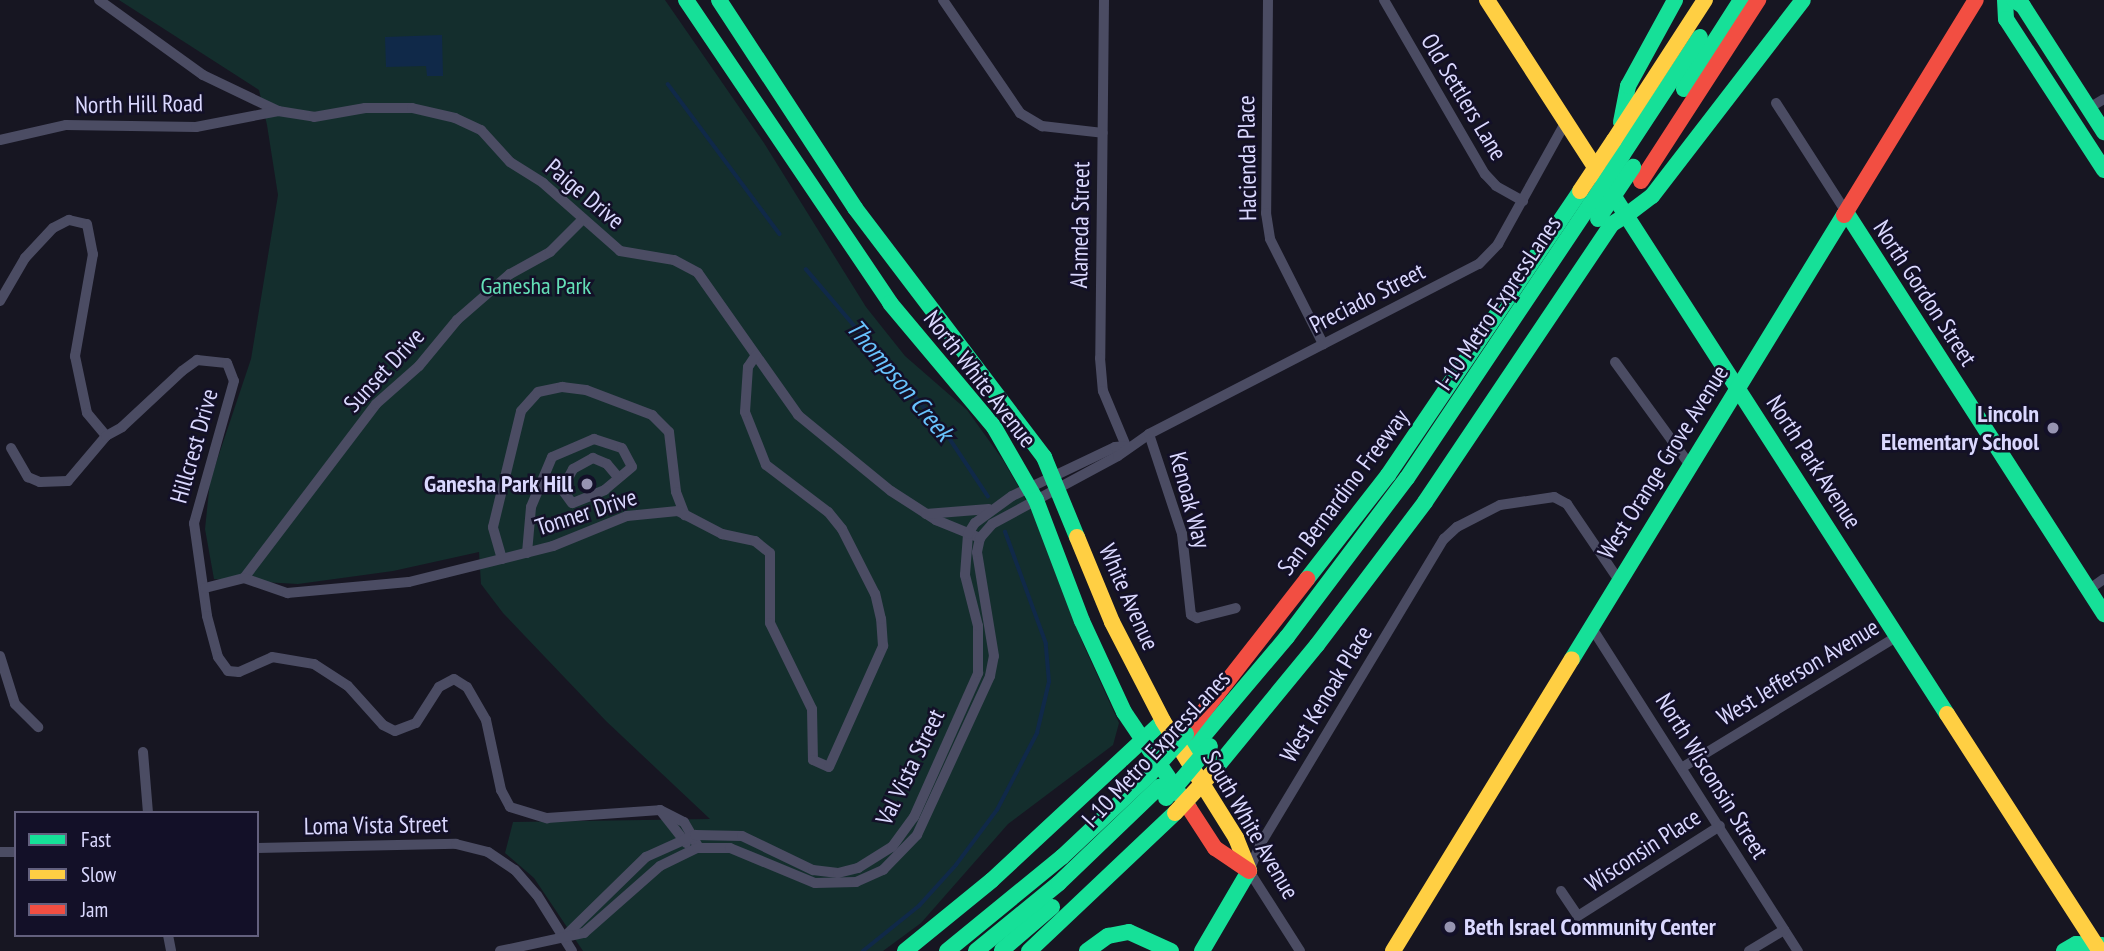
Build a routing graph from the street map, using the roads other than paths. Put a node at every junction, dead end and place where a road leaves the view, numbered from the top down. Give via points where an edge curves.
1 (99, 0) edge
2 (685, 0) edge
3 (719, 0) edge
4 (943, 0) edge
5 (1104, 0) edge
6 (1268, 0) edge
7 (1384, 0) edge
8 (1487, 0) edge
9 (1675, 0) edge
10 (1705, 0) edge
11 (1724, 0) edge
12 (1741, 0) edge
13 (1758, 0) edge
14 (1803, 0) edge
15 (1976, 0) edge
16 (2005, 0) edge
17 (2014, 0) edge
18 (2104, 99) edge
19 (1776, 103) dead end
20 (2089, 108) junction
21 (278, 111) junction
22 (1565, 123) junction
23 (2104, 132) edge
24 (1102, 133) junction
25 (0, 139) edge
26 (1619, 142) junction
27 (2104, 170) edge
28 (1637, 174) junction
29 (1523, 201) junction
30 (1846, 212) junction
31 (583, 219) junction
32 (1602, 220) junction
33 (0, 301) edge
34 (1323, 344) junction
35 (756, 355) junction
36 (1615, 362) dead end
37 (1738, 386) junction
38 (1149, 433) junction
39 (106, 436) junction
40 (1126, 446) junction
41 (10, 448) dead end
42 (1689, 464) junction
43 (618, 477) junction
44 (1055, 483) junction
45 (1034, 494) junction
46 (992, 508) junction
47 (926, 514) junction
48 (685, 515) junction
49 (968, 534) junction
50 (980, 538) junction
51 (527, 553) junction
52 (502, 559) junction
53 (244, 578) junction
54 (1618, 579) junction
55 (2104, 579) edge
56 (205, 589) junction
57 (2088, 590) junction
58 (1236, 608) dead end
59 (2104, 614) edge
60 (1590, 625) junction
61 (1899, 635) junction
62 (0, 656) edge
63 (1163, 722) junction
64 (38, 727) dead end
65 (1143, 740) junction
66 (1197, 742) junction
67 (143, 752) dead end
68 (1683, 767) junction
69 (1158, 786) junction
70 (148, 811) edge
71 (1720, 826) junction
72 (733, 835) junction
73 (688, 837) junction
74 (259, 848) edge
75 (730, 848) junction
76 (695, 850) junction
77 (1249, 871) junction
78 (1561, 891) dead end
79 (1784, 930) junction
80 (564, 937) junction
81 (2100, 947) edge
82 (500, 951) edge
83 (572, 951) edge
84 (905, 951) edge
85 (947, 951) edge
86 (976, 951) edge
87 (1000, 951) edge
88 (1029, 951) edge
89 (1087, 951) edge
90 (1171, 951) edge
91 (1202, 951) edge
92 (1300, 951) edge
93 (1393, 951) edge
94 (1749, 951) edge
95 (1798, 951) edge
96 (2064, 951) edge

1 - 21 street, Paige Drive via 204,75
2 - 45 main road, North White Avenue via 890,303 994,427
3 - 44 main road, North White Avenue via 855,208 1038,447
4 - 24 street via 1020,113 1042,126
5 - 24 street, Alameda Street
6 - 34 street, Hacienda Place via 1266,213 1270,239
7 - 29 street, Old Settlers Lane via 1485,174
8 - 22 main road, North Park Avenue
9 - 26 main road via 1628,86
10 - 26 main road, San Bernardino Freeway
11 - 26 main road, I-10 Metro ExpressLanes
12 - 28 main road
13 - 28 main road
14 - 32 main road, bridge via 1652,196
15 - 30 main road, West Orange Grove Avenue
16 - 27 main road via 2006,19
17 - 20 main road via 2023,6
18 - 20 street
19 - 30 street, North Gordon Street
20 - 23 main road
21 - 25 street, North Hill Road via 196,127 66,125
21 - 31 street, Paige Drive via 314,117 365,108 412,108 455,118 481,130 510,162
22 - 29 street, Preciado Street
22 - 37 main road, North Park Avenue
24 - 40 street, Alameda Street via 1100,358 1103,391
26 - 32 main road, I-10 Metro ExpressLanes, bridge
26 - 66 main road, San Bernardino Freeway, bridge via 1580,191 1388,475
28 - 32 main road
29 - 34 street, Preciado Street via 1498,244 1479,264
30 - 37 main road, West Orange Grove Avenue
30 - 57 main road, North Gordon Street
31 - 35 street, Paige Drive via 620,251 674,260 698,273
31 - 53 street, Sunset Drive via 550,252 510,274 466,312 419,366 376,404
32 - 66 main road, I-10 Metro ExpressLanes via 1287,637
32 - 88 main road, bridge via 1425,502 1317,645 1175,813
33 - 39 street via 25,258 53,228 69,220 87,224 93,254 78,330 76,375 87,413
34 - 38 street, Preciado Street
35 - 47 street, Paige Drive via 799,415 818,433
35 - 48 street, Tonner Drive via 748,367 745,412 766,465 828,512 842,529 875,594 881,619 883,646 829,767 813,760 812,709 770,623 770,554 755,541 722,534
36 - 42 street
37 - 42 main road, West Orange Grove Avenue
37 - 61 main road, North Park Avenue
38 - 40 street, Preciado Street
38 - 58 street, Kenoak Way via 1182,534 1191,614 1197,618
39 - 41 street via 78,473 68,481 53,483 28,477
39 - 56 street, Hillcrest Drive via 197,360 212,358 233,370 194,523
40 - 44 street, Preciado Street via 1118,456
42 - 54 main road, West Orange Grove Avenue
43 - 43 street via 605,490 572,503 562,489 573,469 593,458 607,464
43 - 51 street via 632,467 622,448 594,439 552,457 531,507
44 - 45 street, Preciado Street
44 - 63 main road, White Avenue via 1112,622
45 - 46 street
45 - 50 street
45 - 65 main road, North White Avenue via 1082,621 1124,712
46 - 47 street
46 - 49 street
47 - 49 street, Paige Drive
48 - 51 street, Tonner Drive via 663,510 627,516
48 - 52 street via 676,492 669,432 652,415 586,390 562,387 538,392 520,411 493,527
49 - 50 street, Paige Drive
49 - 72 street, Val Vista Street via 965,575 979,636 978,673 902,836 882,856 838,873 813,870 766,845
50 - 75 street, Val Vista Street via 980,577 994,664 951,767 906,851 875,875 835,884 815,883
51 - 52 street, Tonner Drive
52 - 53 street, Tonner Drive via 409,582 287,593
53 - 56 street
54 - 60 main road, West Orange Grove Avenue
54 - 77 street, West Kenoak Place via 1567,504 1554,497 1500,505 1457,527 1444,539
55 - 57 street
56 - 73 street, Hillcrest Drive via 218,657 228,671 239,672 272,657 314,664 348,686 383,725 395,731 416,723 439,687 454,679 467,687 486,720 501,790 510,807 547,818 660,810
57 - 59 main road, North Gordon Street
60 - 68 street, North Wisconsin Street
60 - 93 main road, West Orange Grove Avenue
61 - 68 street, West Jefferson Avenue
61 - 81 main road, North Park Avenue
62 - 64 street via 15,704
63 - 65 main road
63 - 77 main road, South White Avenue via 1236,838
65 - 77 main road, North White Avenue via 1214,848
65 - 84 main road via 992,880
66 - 69 main road, San Bernardino Freeway, bridge
66 - 69 main road, I-10 Metro ExpressLanes, bridge
67 - 70 street
68 - 71 street, North Wisconsin Street
69 - 85 main road, San Bernardino Freeway
69 - 86 main road, I-10 Metro ExpressLanes via 1059,883
69 - 87 main road, I-10 Metro ExpressLanes via 1076,886
71 - 78 street, Wisconsin Place via 1578,916
71 - 79 street, North Wisconsin Street
72 - 73 street, Val Vista Street
72 - 75 street
73 - 76 street, Hillcrest Drive
73 - 80 street, Val Vista Street via 646,857
74 - 80 street, Loma Vista Street via 456,844 488,852 523,878
75 - 76 street, Val Vista Street
76 - 80 street, Val Vista Street via 660,866 584,933
77 - 91 main road
77 - 92 street, South White Avenue
79 - 94 street
79 - 95 street, North Wisconsin Street
80 - 82 street, Val Vista Street
80 - 83 street, Loma Vista Street
81 - 96 main road via 2076,944
89 - 90 main road via 1108,936 1129,932

